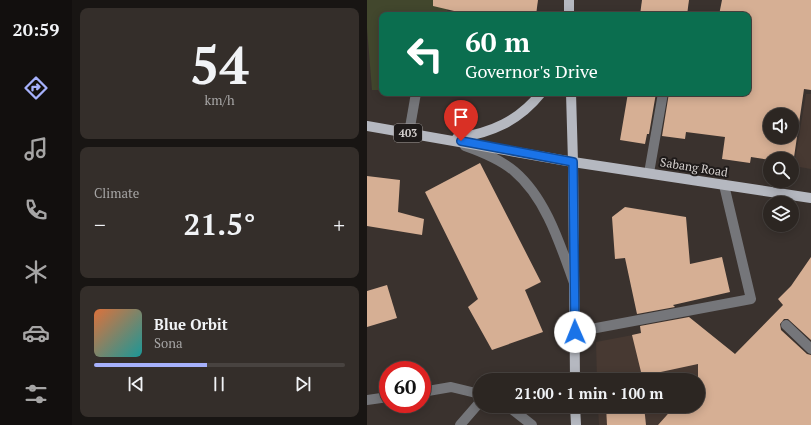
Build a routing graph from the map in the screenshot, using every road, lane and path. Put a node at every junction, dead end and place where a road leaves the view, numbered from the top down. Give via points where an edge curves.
1 (569, 0) edge
2 (569, 12) edge
3 (415, 96) edge
4 (538, 96) edge
5 (571, 96) edge
6 (662, 96) edge
7 (367, 126) edge
8 (409, 133) junction
9 (448, 139) junction
10 (573, 162) junction
11 (649, 173) junction
12 (724, 185) junction
13 (811, 198) edge
14 (574, 284) junction
15 (786, 325) dead end
16 (575, 332) junction
17 (811, 350) edge
18 (575, 373) edge
19 (431, 390) edge
20 (473, 392) edge
21 (379, 398) edge
22 (367, 400) edge
23 (473, 410) edge
24 (517, 413) edge
25 (575, 413) edge
26 (460, 425) edge
27 (532, 425) edge
28 (576, 425) edge

1 - 2 main road
3 - 8 street
4 - 9 main road via 505,124 485,132
5 - 10 main road
6 - 11 street
7 - 8 main road, 403
8 - 9 main road, 403
9 - 10 main road, 403
9 - 14 street via 498,160 523,180 548,218
10 - 11 main road, Sabang Road / 403
10 - 14 main road
11 - 12 main road, Sabang Road / 403
12 - 13 main road, Sabang Road / 403
12 - 16 street via 751,299
14 - 16 main road
15 - 17 street
16 - 18 main road
19 - 20 street via 451,387
21 - 22 street
23 - 26 street
24 - 27 street
25 - 28 main road

